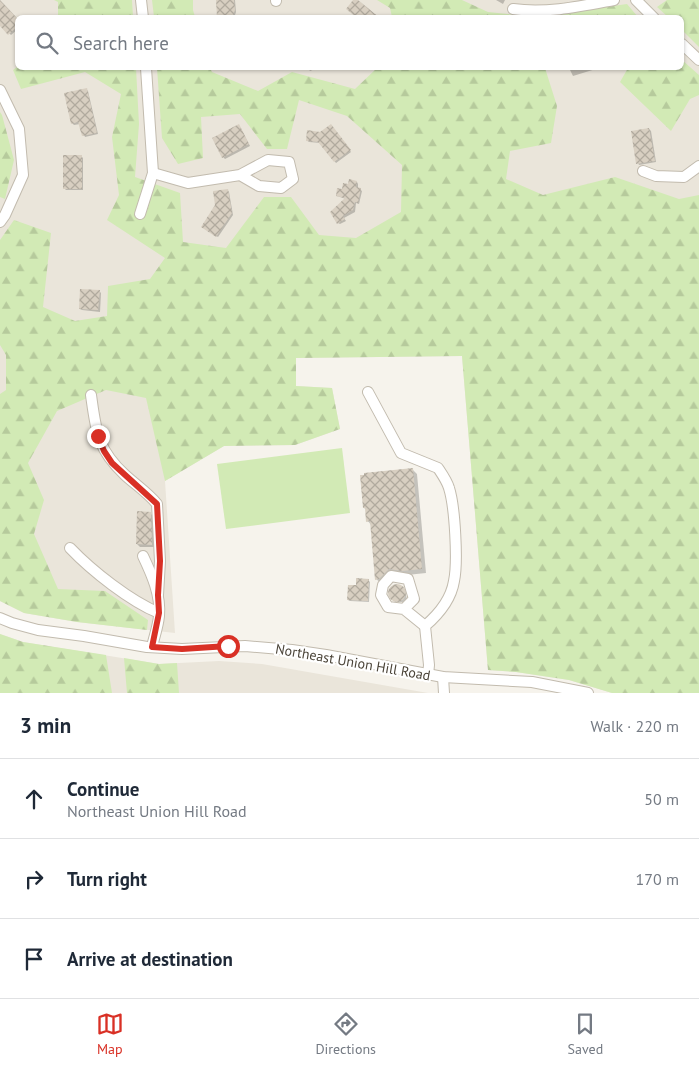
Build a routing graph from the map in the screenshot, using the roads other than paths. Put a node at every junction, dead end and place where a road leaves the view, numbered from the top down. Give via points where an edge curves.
1 (141, 0) edge
2 (614, 0) edge
3 (636, 0) edge
4 (513, 9) dead end
5 (143, 15) edge
6 (651, 15) edge
7 (684, 46) edge
8 (699, 60) edge
9 (146, 70) edge
10 (0, 90) edge
11 (699, 166) edge
12 (643, 171) dead end
13 (152, 173) junction
14 (240, 175) junction
15 (140, 214) dead end
16 (0, 222) edge
17 (368, 392) dead end
18 (91, 395) dead end
19 (70, 548) dead end
20 (143, 556) dead end
21 (158, 595) junction
22 (404, 609) dead end
23 (159, 613) junction
24 (0, 618) edge
25 (425, 626) junction
26 (152, 647) junction
27 (428, 675) junction
28 (443, 677) junction
29 (444, 693) edge
30 (588, 693) edge

1 - 5 street
2 - 4 street via 528,11
3 - 6 street
7 - 8 street
9 - 13 street
10 - 16 street via 19,129 23,175
11 - 12 street via 684,177 656,176
13 - 14 street via 188,182
13 - 15 street
14 - 14 street via 259,186 281,188 293,179 289,162 268,160
17 - 25 street via 402,453 438,468 449,488 454,531 454,581 438,616
18 - 21 street via 104,451 112,463 157,504
19 - 23 street via 141,606
20 - 21 street
21 - 23 street
22 - 25 street
23 - 26 street
24 - 26 street, Northeast Union Hill Road via 38,630
25 - 27 street
26 - 27 street, Northeast Union Hill Road via 245,646 292,650
27 - 28 street, Northeast Union Hill Road
28 - 29 street
28 - 30 street, Northeast Union Hill Road via 532,682

